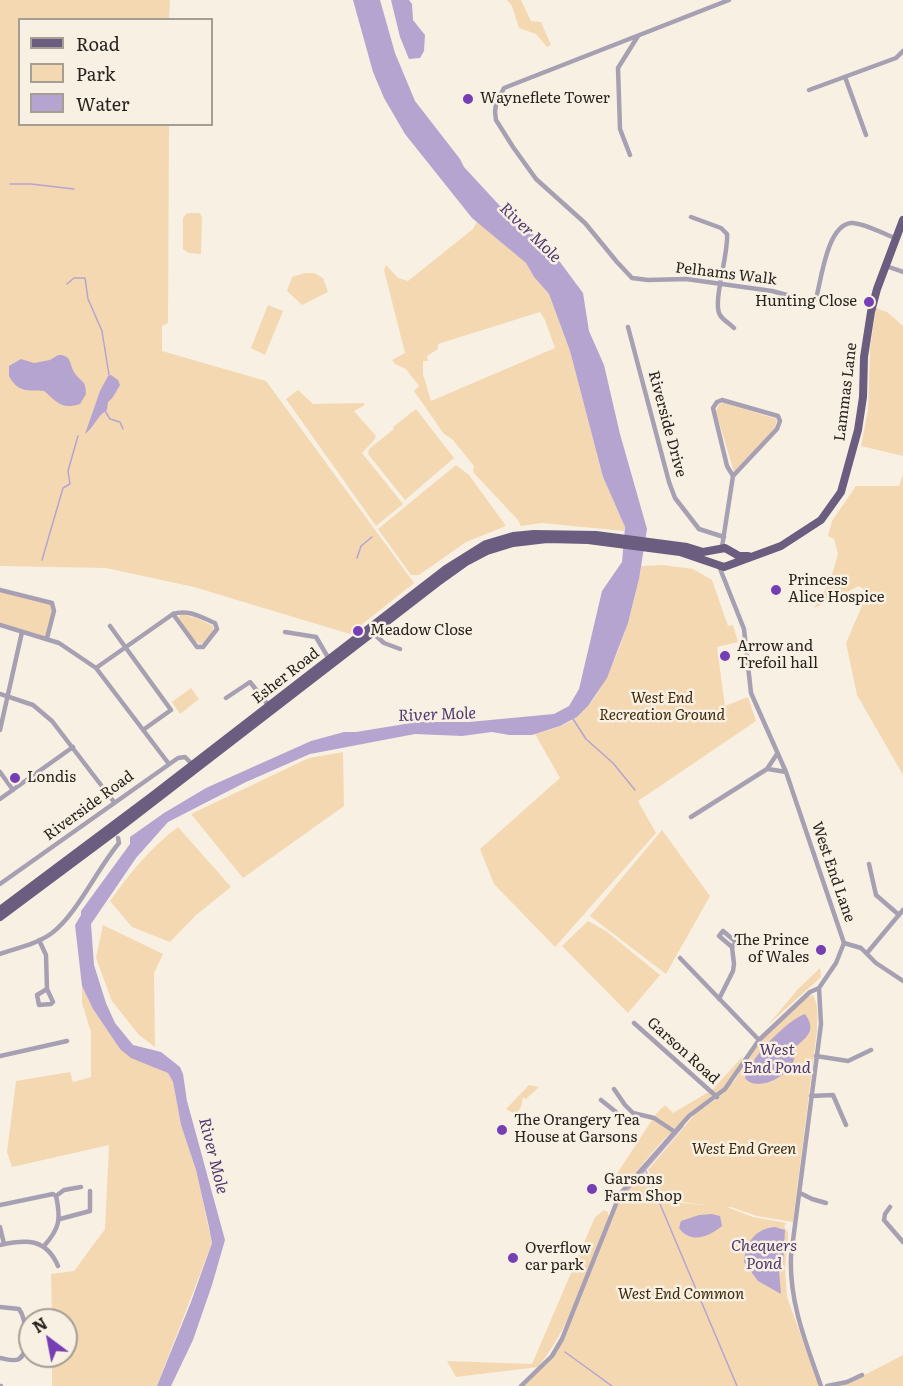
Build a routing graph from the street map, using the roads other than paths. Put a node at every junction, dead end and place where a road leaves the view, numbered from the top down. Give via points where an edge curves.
1 (729, 0) edge
2 (639, 35) junction
3 (903, 53) edge
4 (844, 77) junction
5 (808, 90) dead end
6 (866, 135) dead end
7 (630, 155) dead end
8 (691, 217) dead end
9 (903, 220) edge
10 (895, 238) junction
11 (885, 266) junction
12 (903, 272) edge
13 (721, 283) junction
14 (628, 327) dead end
15 (734, 328) dead end
16 (733, 476) junction
17 (724, 537) junction
18 (613, 540) junction
19 (646, 544) junction
20 (719, 549) junction
21 (732, 552) junction
22 (749, 556) junction
23 (723, 565) junction
24 (0, 590) edge
25 (173, 614) junction
26 (0, 626) edge
27 (110, 626) dead end
28 (22, 632) junction
29 (285, 632) dead end
30 (373, 633) junction
31 (47, 638) junction
32 (125, 646) junction
33 (400, 650) dead end
34 (329, 659) junction
35 (96, 668) junction
36 (0, 694) edge
37 (8, 696) junction
38 (226, 698) dead end
39 (269, 706) junction
40 (0, 730) edge
41 (143, 730) junction
42 (73, 747) junction
43 (778, 753) junction
44 (169, 764) junction
45 (193, 765) junction
46 (767, 769) junction
47 (0, 772) edge
48 (786, 772) junction
49 (13, 790) junction
50 (0, 799) edge
51 (114, 802) junction
52 (691, 817) dead end
53 (118, 838) dead end
54 (869, 864) dead end
55 (0, 884) edge
56 (0, 909) edge
57 (901, 912) edge
58 (0, 917) edge
59 (39, 940) junction
60 (844, 943) junction
61 (732, 947) dead end
62 (867, 953) junction
63 (0, 954) edge
64 (680, 958) dead end
65 (903, 981) edge
66 (819, 988) junction
67 (47, 989) dead end
68 (719, 999) junction
69 (634, 1023) dead end
70 (759, 1040) junction
71 (67, 1041) dead end
72 (872, 1050) dead end
73 (0, 1056) edge
74 (816, 1056) junction
75 (614, 1089) dead end
76 (618, 1096) junction
77 (811, 1096) junction
78 (717, 1097) junction
79 (601, 1100) dead end
80 (608, 1106) junction
81 (616, 1112) dead end
82 (846, 1125) dead end
83 (675, 1132) junction
84 (81, 1187) dead end
85 (90, 1191) dead end
86 (800, 1193) junction
87 (56, 1196) junction
88 (826, 1203) dead end
89 (0, 1205) edge
90 (890, 1207) dead end
91 (60, 1219) junction
92 (0, 1227) edge
93 (903, 1242) edge
94 (2, 1245) edge
95 (44, 1246) junction
96 (58, 1266) dead end
97 (0, 1307) edge
98 (0, 1358) edge
99 (862, 1375) dead end
100 (521, 1386) edge
101 (821, 1386) edge
102 (828, 1386) edge

1 - 2 street
2 - 7 street via 618,68 620,129
2 - 13 street, Pelhams Walk via 504,88 496,104 496,120 536,179 585,223 627,274 637,280
3 - 4 street
4 - 5 street
4 - 6 street
8 - 13 street via 727,234
9 - 10 main road, Lammas Lane
10 - 11 main road, Lammas Lane
10 - 13 street, Pelhams Walk via 854,222 843,226 835,234 813,302
11 - 12 street
11 - 22 main road, Lammas Lane via 871,312 858,430 841,492 811,527 781,546
13 - 15 street via 719,314
14 - 17 street, Riverside Drive via 675,498 699,529
16 - 16 street via 780,421 777,416 722,400 713,408
16 - 17 street
17 - 20 street
18 - 19 main road
18 - 30 main road, Esher Road via 547,539 495,548 460,566
18 - 34 main road, Esher Road via 572,533 540,533 486,544 446,569
19 - 20 main road via 703,552
19 - 23 main road
20 - 21 main road
20 - 23 main road via 713,558
21 - 22 main road
21 - 23 main road via 733,556
22 - 23 main road, Lammas Lane
23 - 43 street, West End Lane via 744,629 751,693
24 - 31 street via 52,603
25 - 25 street via 197,647 203,647 217,629 215,623 194,613
25 - 32 street
26 - 28 street
27 - 32 street
28 - 31 street
28 - 37 street
29 - 34 street via 316,637
30 - 33 street
30 - 58 main road, Esher Road
31 - 35 street
32 - 35 street
32 - 41 street via 171,710
34 - 39 main road, Esher Road
35 - 41 street
36 - 37 street
37 - 40 street
37 - 42 street via 33,705
38 - 39 street via 250,682
39 - 45 main road, Esher Road
41 - 44 street
42 - 49 street
42 - 51 street
43 - 46 street
43 - 48 street, West End Lane
44 - 45 street via 183,756
44 - 51 street, Riverside Road
45 - 56 main road, Esher Road
46 - 48 street
46 - 52 street
47 - 49 street
48 - 60 street, West End Lane
49 - 50 street
51 - 55 street, Riverside Road
53 - 59 street via 119,843 69,915
54 - 57 street via 876,895
57 - 62 street
59 - 63 street
59 - 67 street via 46,955
60 - 62 street
60 - 66 street, West End Lane
61 - 68 street via 733,972
62 - 65 street
64 - 68 street
66 - 70 street, West End Lane
66 - 74 street via 821,1020
68 - 70 street
69 - 78 street, Garson Road
70 - 78 street, West End Lane
71 - 73 street
72 - 74 street via 848,1061
74 - 77 street
75 - 76 street
76 - 80 street
76 - 83 street via 633,1113 654,1118
77 - 82 street via 833,1095
77 - 86 street
78 - 83 street, West End Lane
79 - 80 street
80 - 81 street
83 - 100 street, West End Lane via 620,1194 562,1339 552,1356
84 - 87 street
85 - 91 street via 90,1211
86 - 88 street
86 - 101 street via 790,1279
87 - 89 street
87 - 91 street
90 - 93 street via 884,1220
91 - 95 street
92 - 94 street
94 - 95 street via 25,1241
95 - 96 street
97 - 98 street via 19,1309 26,1329 21,1357
99 - 102 street

